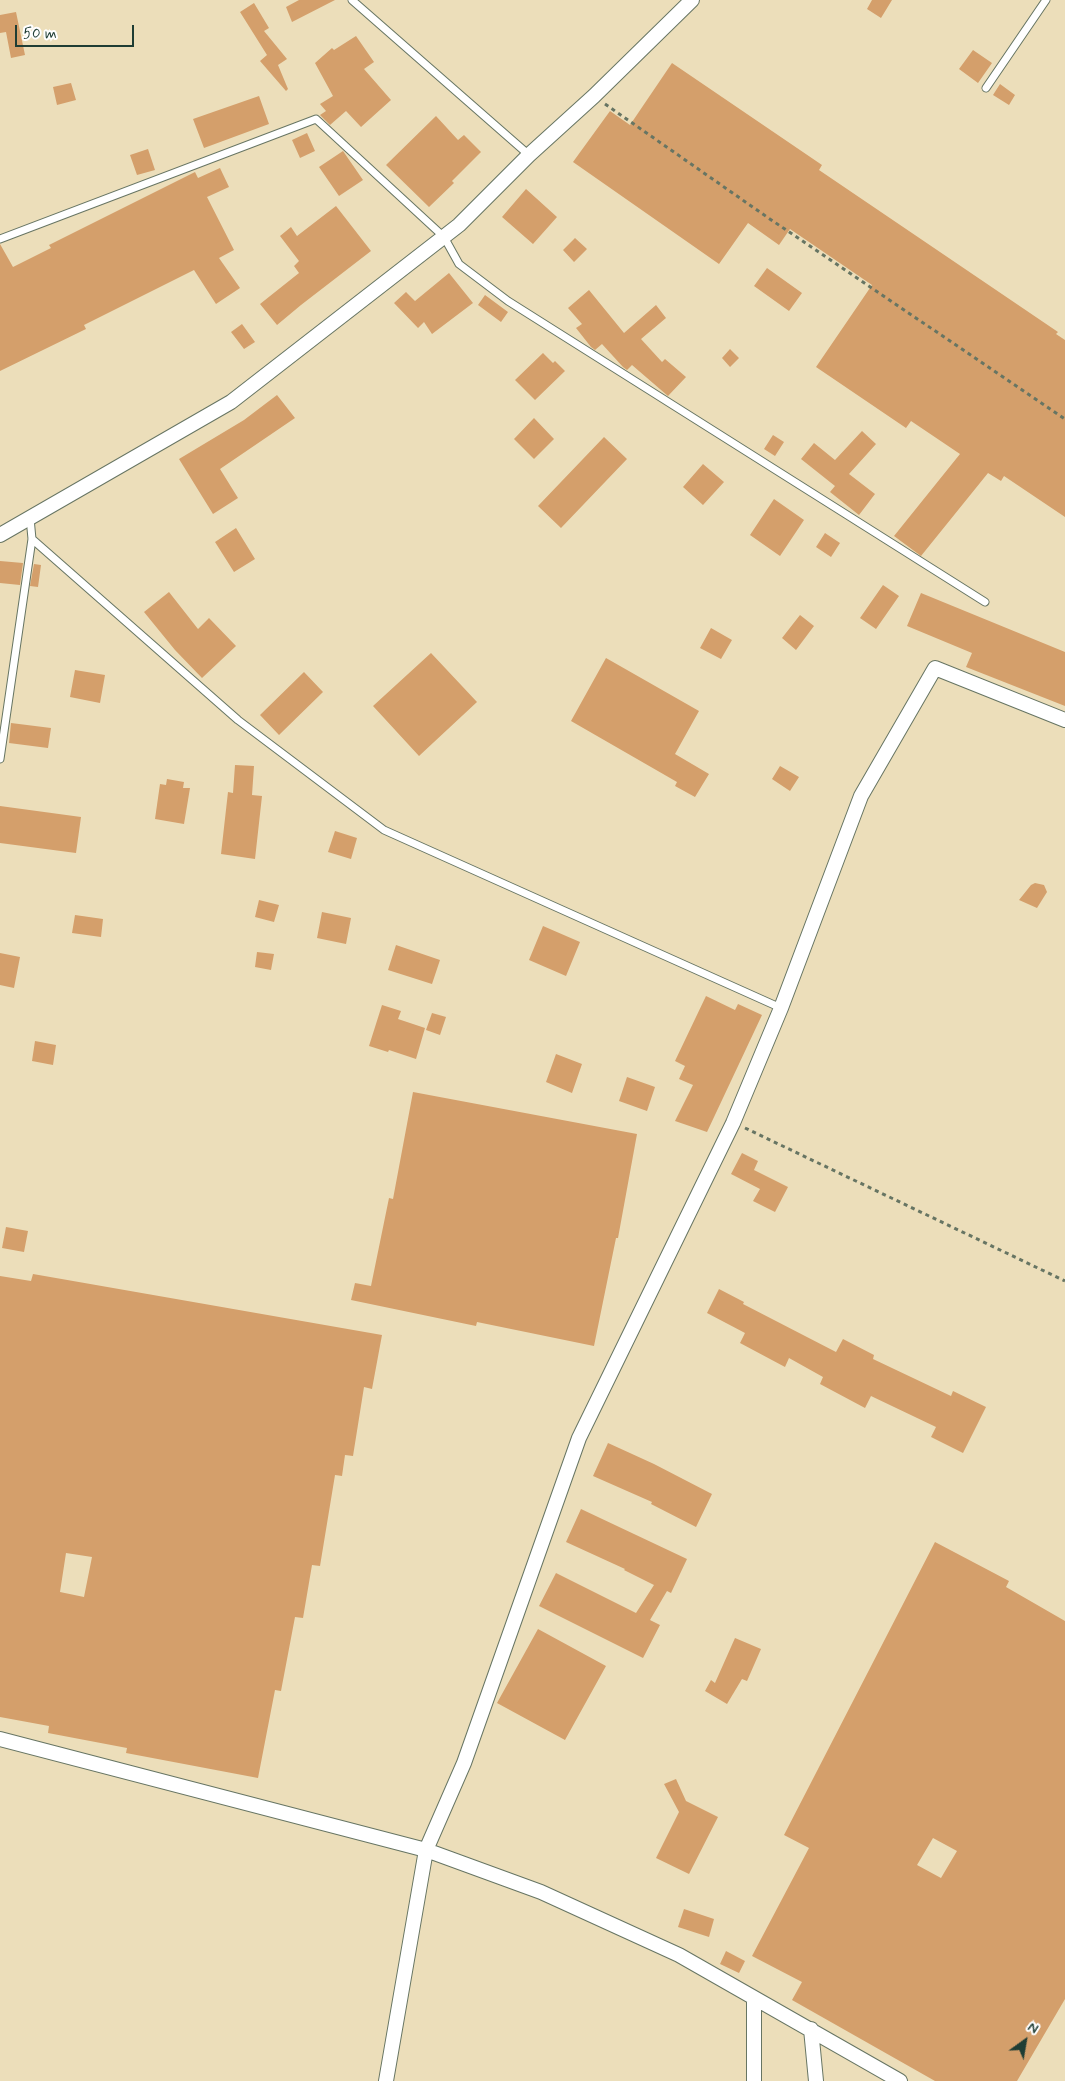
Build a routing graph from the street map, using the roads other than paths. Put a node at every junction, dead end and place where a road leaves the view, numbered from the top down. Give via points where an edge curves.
1 (352, 0) edge
2 (692, 0) edge
3 (1046, 0) edge
4 (986, 88) dead end
5 (529, 155) junction
6 (444, 236) junction
7 (0, 239) edge
8 (30, 518) junction
9 (0, 535) edge
10 (32, 539) junction
11 (985, 602) dead end
12 (1065, 720) edge
13 (0, 759) edge
14 (781, 1008) junction
15 (0, 1739) edge
16 (426, 1850) junction
17 (754, 1998) junction
18 (811, 2029) junction
19 (386, 2081) edge
20 (754, 2081) edge
21 (816, 2081) edge
22 (900, 2081) edge

1 - 5 lane
2 - 5 street
3 - 4 lane
5 - 6 street
6 - 7 lane via 316,119
6 - 8 street via 232,402
6 - 11 lane via 460,264 508,301
8 - 9 street
8 - 10 lane
10 - 13 lane
10 - 14 lane via 238,720 384,830
12 - 14 street via 935,668 860,796
14 - 16 street via 733,1123 578,1438 464,1763
15 - 16 street
16 - 17 street via 541,1892 670,1951
16 - 19 street
17 - 18 street
17 - 20 street
18 - 21 street
18 - 22 street

